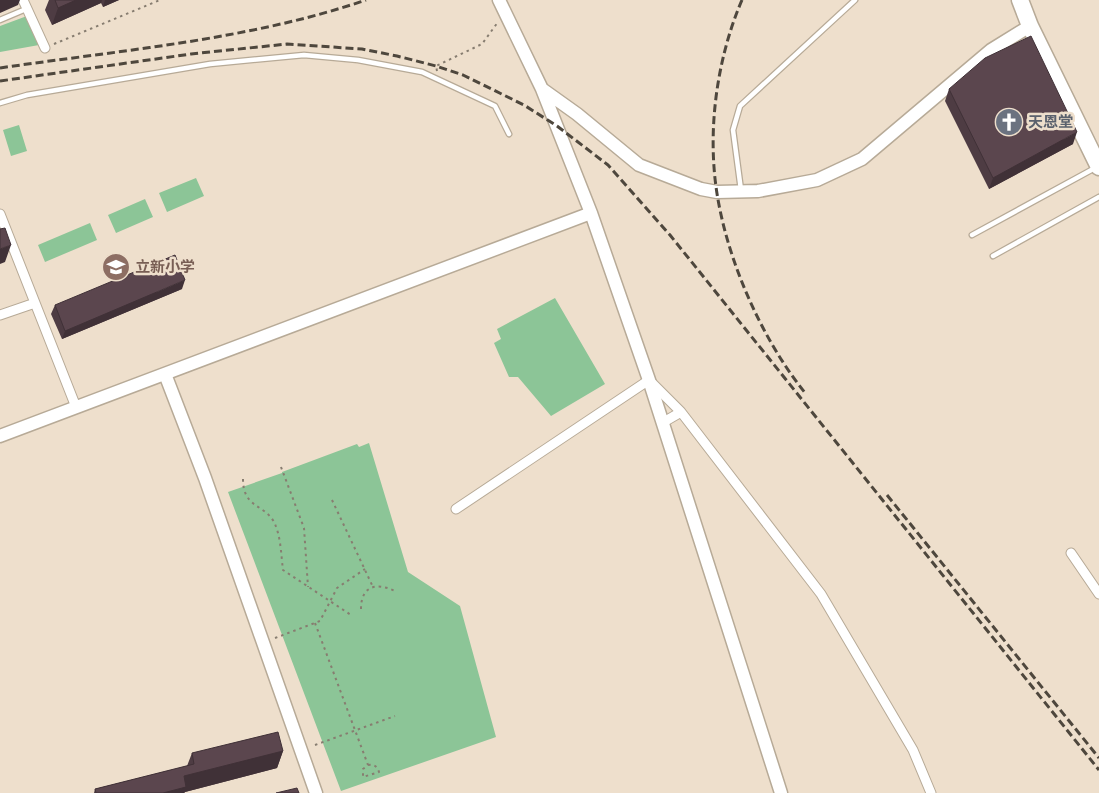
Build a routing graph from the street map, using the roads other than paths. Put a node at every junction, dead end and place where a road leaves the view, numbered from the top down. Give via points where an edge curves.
1 (499, 0) edge
2 (855, 0) edge
3 (1020, 0) edge
4 (25, 4) edge
5 (0, 20) edge
6 (1030, 26) junction
7 (45, 48) road end
8 (542, 88) junction
9 (0, 103) edge
10 (509, 134) dead end
11 (1099, 167) edge
12 (741, 190) junction
13 (1099, 197) edge
14 (591, 213) junction
15 (0, 214) edge
16 (972, 235) dead end
17 (993, 256) dead end
18 (35, 303) junction
19 (0, 315) edge
20 (165, 374) junction
21 (649, 380) junction
22 (76, 407) junction
23 (681, 412) junction
24 (662, 423) junction
25 (0, 436) edge
26 (456, 509) dead end
27 (1071, 553) dead end
28 (1099, 594) edge
29 (316, 793) edge
30 (781, 793) edge
31 (931, 793) edge

1 - 8 street
2 - 12 lane via 740,106 733,130
3 - 6 highway
4 - 5 lane
4 - 7 street
6 - 11 highway
6 - 12 street via 991,50 862,159 817,180
8 - 12 street via 639,165 701,189 717,192
8 - 14 street
9 - 10 lane via 27,95 210,64 304,55 358,60 422,72 495,106
11 - 16 lane
13 - 17 lane
14 - 20 street
14 - 21 street
15 - 18 street
18 - 19 street
18 - 22 street
20 - 22 street
20 - 29 street
21 - 23 street
21 - 24 street
21 - 26 street
22 - 25 street
23 - 24 street
23 - 31 street via 821,594 913,750
24 - 30 street
27 - 28 street

